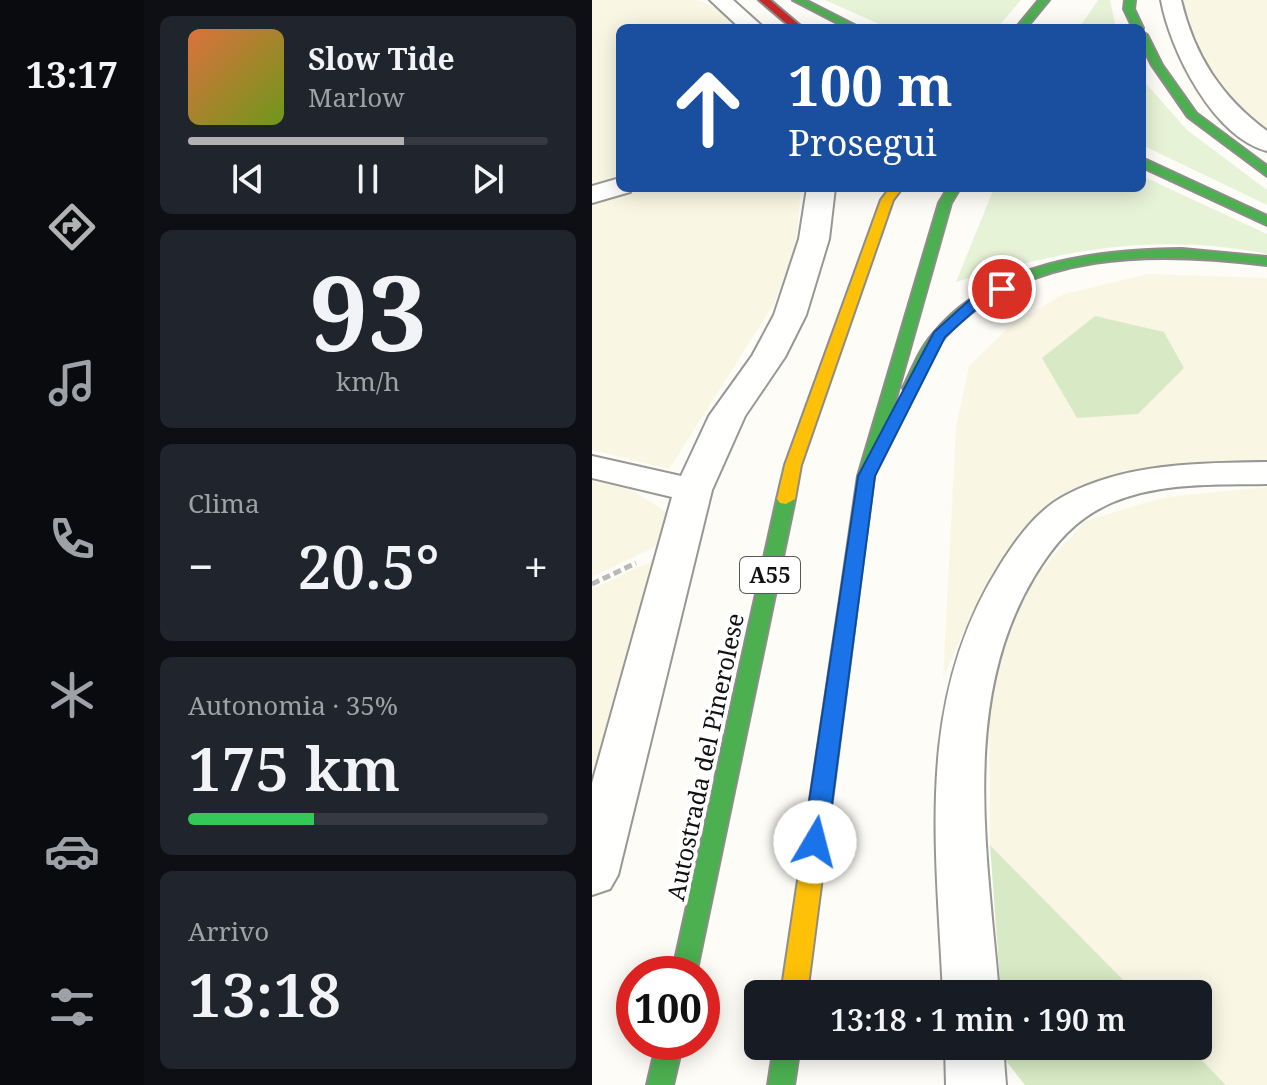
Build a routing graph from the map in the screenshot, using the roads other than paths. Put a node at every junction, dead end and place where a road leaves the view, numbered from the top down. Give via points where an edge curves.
1 (720, 0) edge
2 (764, 0) edge
3 (798, 0) edge
4 (1044, 0) edge
5 (1130, 0) edge
6 (1171, 0) edge
7 (748, 24) edge
8 (793, 24) edge
9 (847, 24) edge
10 (1024, 24) edge
11 (1136, 24) edge
12 (1146, 43) edge
13 (1267, 143) edge
14 (1150, 166) edge
15 (1267, 172) edge
16 (616, 187) edge
17 (820, 192) edge
18 (893, 192) edge
19 (952, 192) edge
20 (592, 195) edge
21 (862, 215) dead end
22 (1267, 221) edge
23 (1267, 261) edge
24 (793, 465) junction
25 (592, 467) edge
26 (1267, 473) edge
27 (866, 476) junction
28 (693, 490) junction
29 (592, 875) edge
30 (688, 956) edge
31 (796, 980) edge
32 (970, 980) edge
33 (666, 1060) edge
34 (785, 1060) edge
35 (975, 1060) edge
36 (660, 1085) edge
37 (781, 1085) edge
38 (976, 1085) edge

1 - 7 street
2 - 8 main road
3 - 9 main road
4 - 10 main road
5 - 11 main road
6 - 13 street via 1191,66 1241,125
12 - 15 main road via 1192,115
14 - 22 main road
16 - 20 street
17 - 28 street via 814,239 790,315 727,416
18 - 24 main road, Autostrada del Pinerolese / A55
19 - 27 main road
21 - 24 main road
23 - 27 main road via 1135,252 1046,270 980,298 939,335
24 - 30 main road, Autostrada del Pinerolese / A55
25 - 28 street
26 - 32 street via 1137,483 1102,494 1077,504 1048,528 1012,574 986,624 964,706 962,808
27 - 31 main road
28 - 29 street
33 - 36 main road
34 - 37 main road
35 - 38 street

